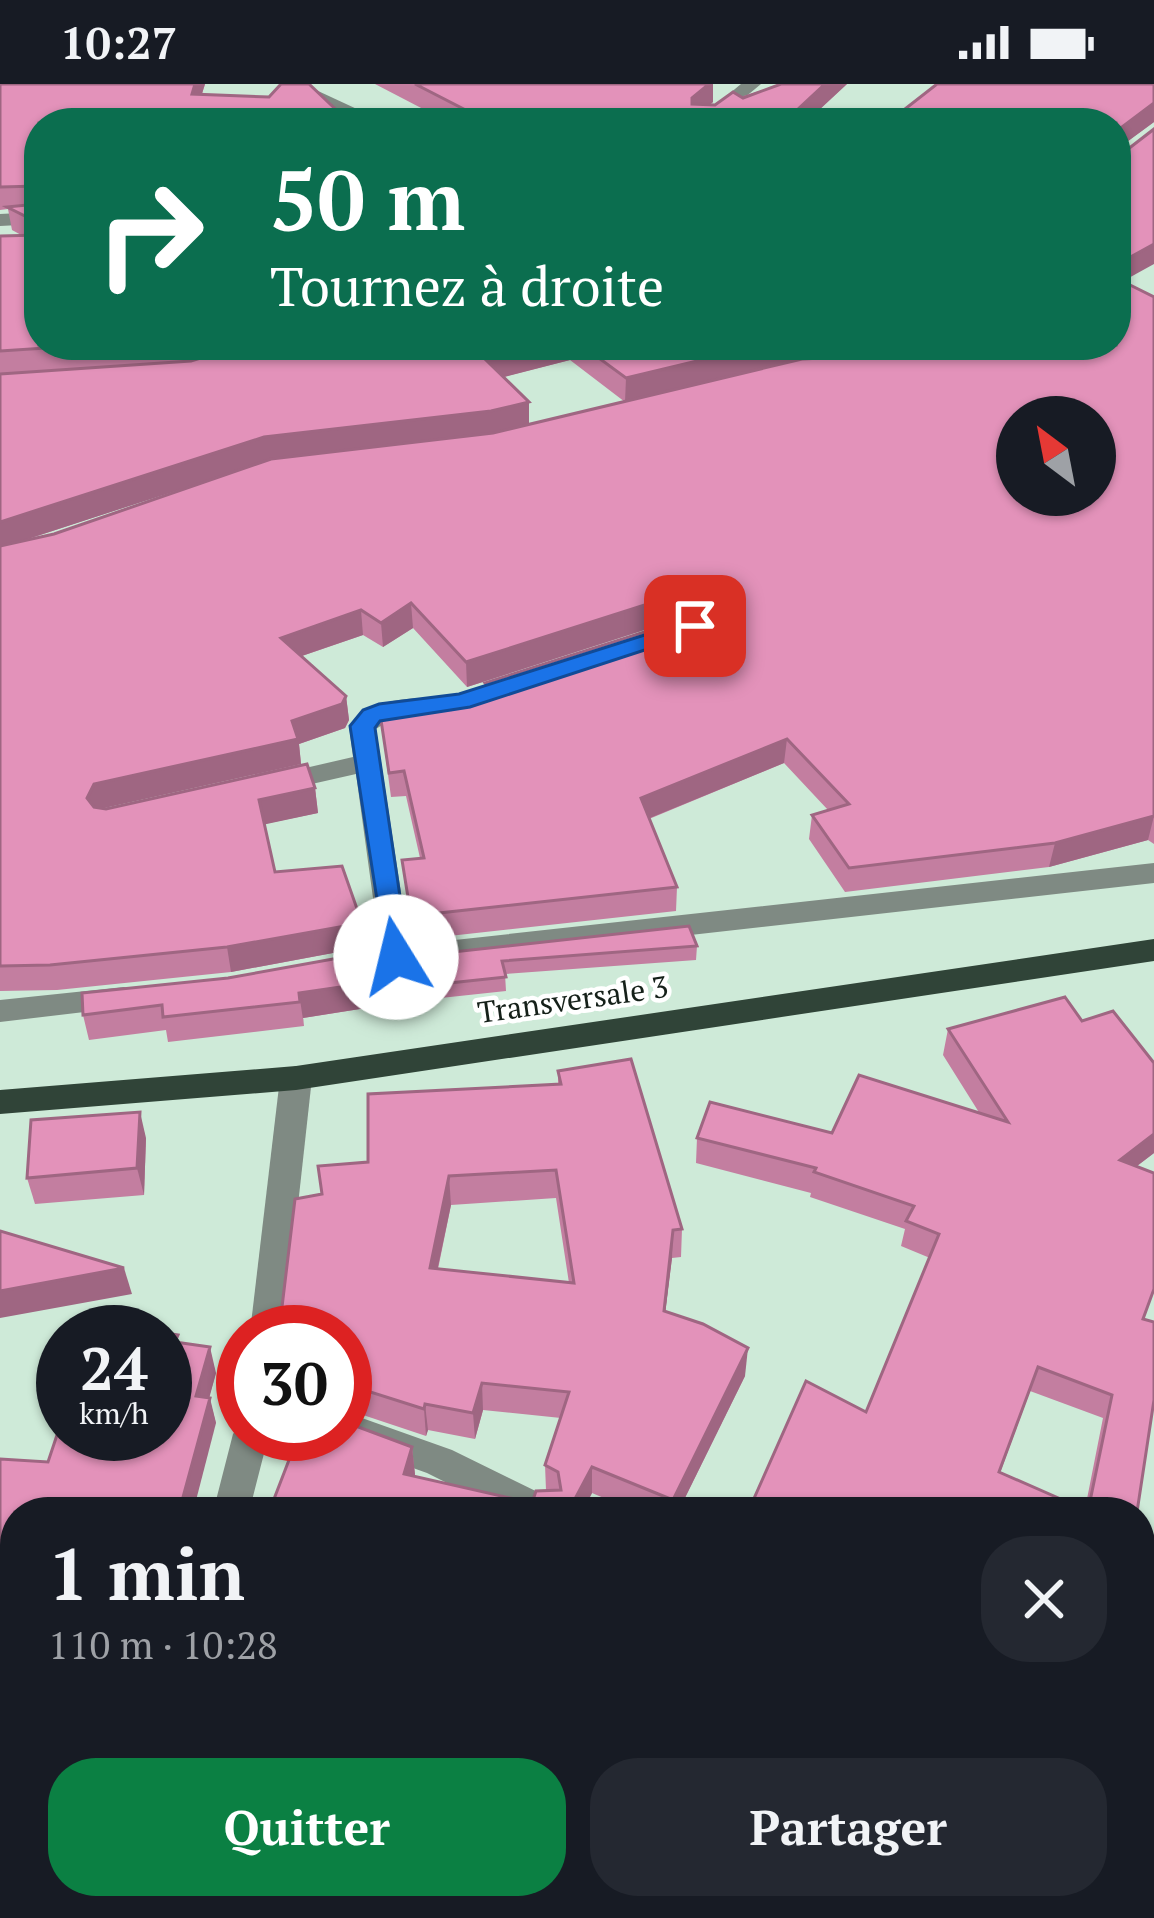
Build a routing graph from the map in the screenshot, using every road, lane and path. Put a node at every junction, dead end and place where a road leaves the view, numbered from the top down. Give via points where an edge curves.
1 (288, 84) edge
2 (752, 84) edge
3 (343, 108) edge
4 (722, 108) edge
5 (443, 704) edge
6 (365, 763) junction
7 (250, 789) edge
8 (1154, 873) edge
9 (1154, 950) edge
10 (396, 957) junction
11 (302, 974) edge
12 (163, 994) edge
13 (0, 1011) edge
14 (296, 1078) junction
15 (0, 1102) edge
16 (270, 1305) edge
17 (372, 1437) edge
18 (244, 1461) edge
19 (235, 1497) edge
20 (511, 1497) edge

1 - 3 street
2 - 4 street
5 - 6 street via 372,716 362,726
6 - 7 street
6 - 10 street
8 - 10 street
9 - 14 main road, Transversale 3
10 - 11 street
12 - 13 street
14 - 15 main road, Transversale 3
14 - 16 street
17 - 20 street
18 - 19 street

